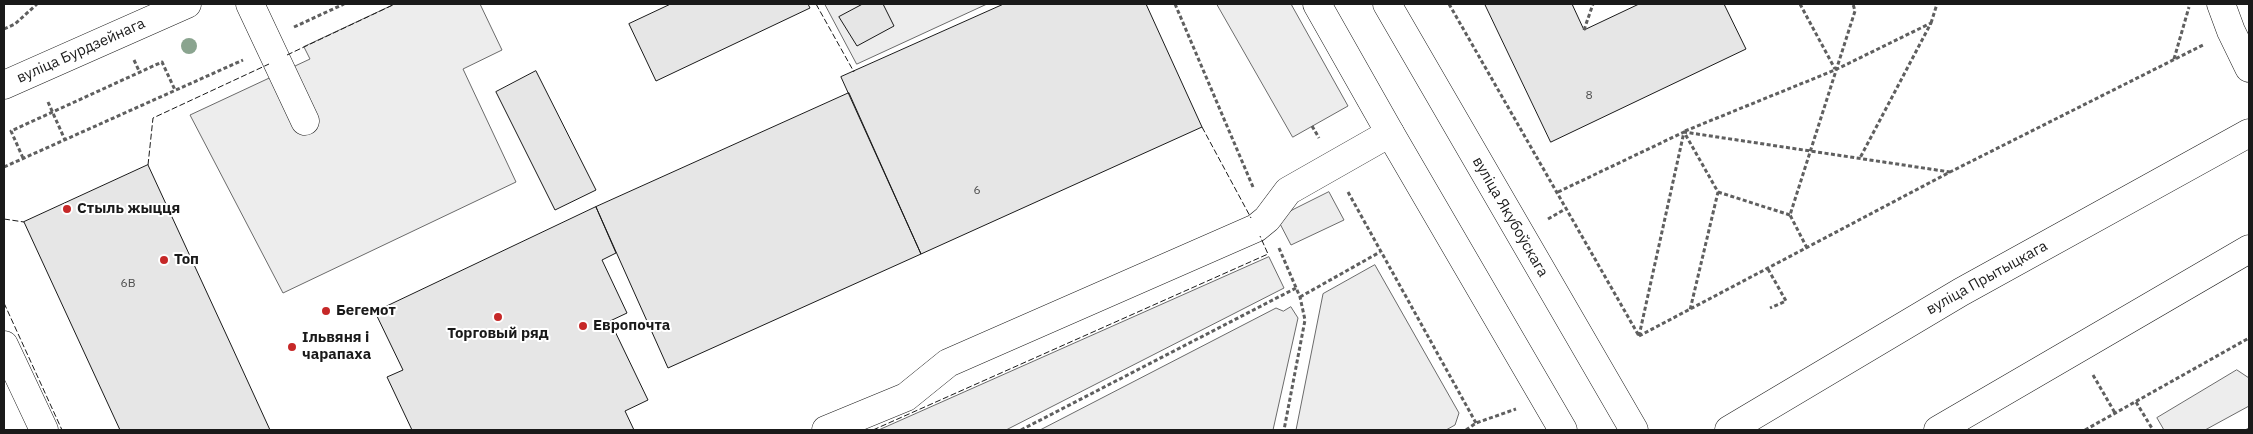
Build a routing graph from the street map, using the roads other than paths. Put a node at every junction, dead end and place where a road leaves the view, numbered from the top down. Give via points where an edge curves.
1 (186, 4) edge
2 (250, 4) edge
3 (1317, 4) edge
4 (1387, 4) edge
5 (2221, 4) edge
6 (2249, 68) edge
7 (4, 85) edge
8 (306, 121) dead end
9 (1390, 133) junction
10 (2249, 134) edge
11 (2249, 249) edge
12 (4, 345) edge
13 (44, 430) edge
14 (826, 430) edge
15 (1563, 430) edge
16 (1634, 430) edge
17 (1729, 430) edge
18 (1938, 430) edge

1 - 7 main road, вуліца Бурдзейнага
2 - 8 main road
3 - 9 main road
4 - 16 main road, вуліца Якубоўскага
5 - 6 main road via 2230,32
9 - 14 main road via 1288,191 1256,228 948,363 906,397
9 - 15 main road
10 - 17 main road, вуліца Прытыцкага via 1961,292
11 - 18 main road
12 - 13 main road

